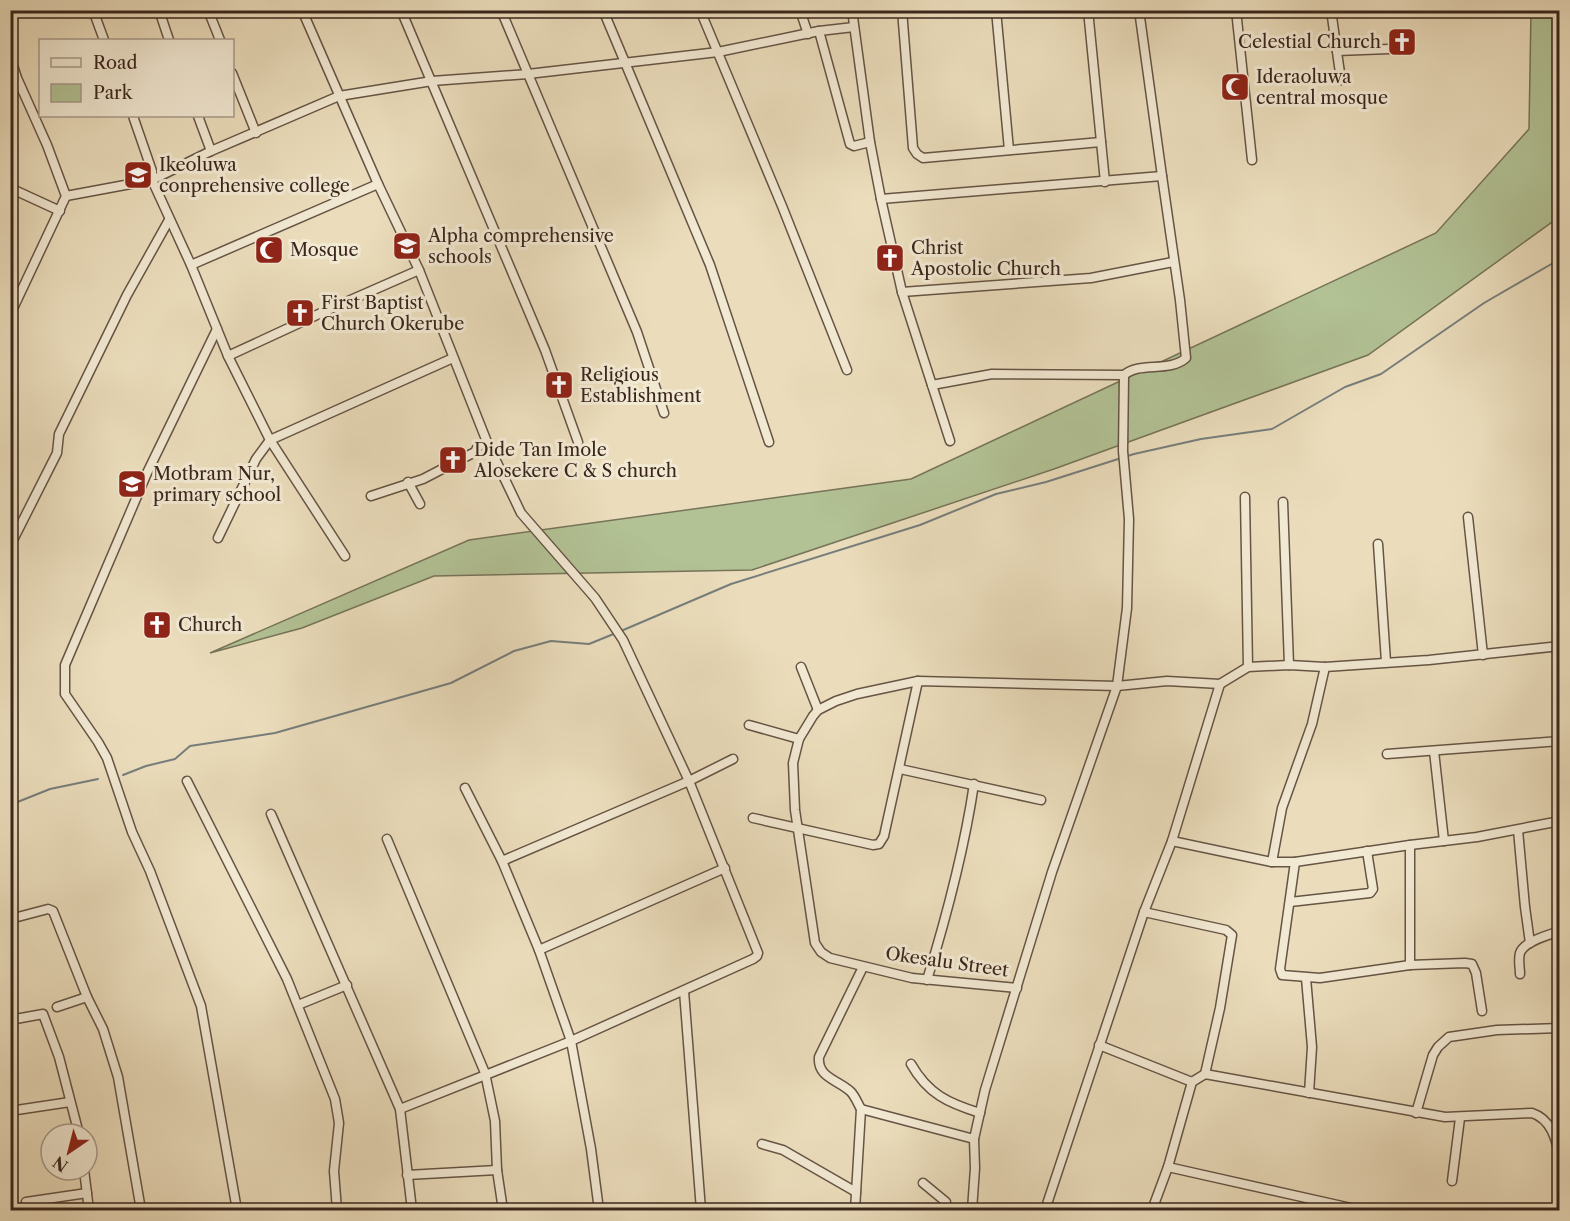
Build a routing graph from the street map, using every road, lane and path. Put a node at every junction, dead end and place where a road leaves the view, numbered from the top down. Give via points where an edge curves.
1 (93, 10) edge
2 (159, 10) edge
3 (208, 10) edge
4 (302, 10) edge
5 (401, 10) edge
6 (501, 10) edge
7 (603, 10) edge
8 (700, 10) edge
9 (800, 10) edge
10 (852, 10) edge
11 (902, 10) edge
12 (996, 10) edge
13 (1088, 10) edge
14 (1139, 10) edge
15 (1236, 10) edge
16 (1331, 10) edge
17 (854, 27) junction
18 (819, 31) junction
19 (808, 34) junction
20 (104, 39) edge
21 (169, 39) edge
22 (220, 39) edge
23 (1389, 49) dead end
24 (1337, 51) junction
25 (718, 52) junction
26 (10, 56) edge
27 (624, 62) junction
28 (528, 74) junction
29 (234, 78) edge
30 (1341, 80) dead end
31 (432, 81) junction
32 (339, 96) junction
33 (133, 117) edge
34 (198, 117) edge
35 (256, 133) junction
36 (870, 142) junction
37 (1101, 142) junction
38 (211, 150) junction
39 (1010, 150) junction
40 (1252, 160) dead end
41 (1162, 176) junction
42 (152, 180) junction
43 (1105, 182) junction
44 (378, 184) junction
45 (10, 188) edge
46 (66, 196) junction
47 (881, 199) junction
48 (60, 211) junction
49 (169, 219) junction
50 (1173, 262) junction
51 (191, 264) junction
52 (418, 270) junction
53 (902, 292) junction
54 (10, 315) edge
55 (218, 329) junction
56 (228, 356) junction
57 (453, 358) junction
58 (847, 370) dead end
59 (1124, 375) junction
60 (932, 385) junction
61 (664, 413) dead end
62 (270, 440) junction
63 (950, 441) dead end
64 (487, 442) junction
65 (578, 442) dead end
66 (769, 442) dead end
67 (408, 482) junction
68 (370, 496) dead end
69 (1245, 497) dead end
70 (1283, 502) dead end
71 (420, 504) dead end
72 (1468, 517) dead end
73 (218, 538) dead end
74 (1378, 544) dead end
75 (10, 546) edge
76 (345, 556) dead end
77 (1560, 646) edge
78 (1483, 655) junction
79 (1386, 662) junction
80 (1289, 665) junction
81 (801, 667) dead end
82 (1248, 667) junction
83 (1325, 667) junction
84 (918, 681) junction
85 (1220, 684) junction
86 (1117, 686) junction
87 (818, 710) junction
88 (749, 725) dead end
89 (799, 739) junction
90 (1560, 741) edge
91 (1434, 751) junction
92 (1387, 754) dead end
93 (733, 759) dead end
94 (900, 769) junction
95 (689, 780) junction
96 (188, 781) dead end
97 (974, 784) junction
98 (465, 788) dead end
99 (1041, 800) dead end
100 (271, 814) dead end
101 (753, 818) dead end
102 (1560, 821) edge
103 (799, 830) junction
104 (1518, 830) junction
105 (387, 839) dead end
106 (1172, 841) junction
107 (1444, 842) junction
108 (1410, 844) junction
109 (1367, 851) junction
110 (502, 861) junction
111 (1272, 862) junction
112 (1295, 862) junction
113 (725, 868) junction
114 (1290, 902) junction
115 (1144, 912) junction
116 (10, 919) edge
117 (1560, 931) edge
118 (1530, 943) junction
119 (539, 950) junction
120 (1410, 965) junction
121 (863, 967) junction
122 (1520, 974) dead end
123 (1306, 978) junction
124 (927, 980) junction
125 (347, 985) junction
126 (1017, 988) junction
127 (684, 992) junction
128 (87, 998) junction
129 (298, 1005) junction
130 (57, 1007) dead end
131 (1482, 1011) dead end
132 (10, 1020) edge
133 (1560, 1028) edge
134 (571, 1041) junction
135 (1100, 1045) junction
136 (911, 1064) dead end
137 (485, 1074) junction
138 (1205, 1074) junction
139 (1192, 1082) junction
140 (1309, 1093) junction
141 (70, 1102) junction
142 (400, 1109) junction
143 (861, 1110) junction
144 (10, 1111) edge
145 (980, 1113) junction
146 (1416, 1113) junction
147 (1460, 1118) junction
148 (76, 1122) edge
149 (1558, 1136) edge
150 (974, 1139) junction
151 (762, 1144) dead end
152 (1560, 1156) edge
153 (1167, 1167) junction
154 (497, 1170) junction
155 (407, 1175) junction
156 (1452, 1180) dead end
157 (86, 1182) edge
158 (923, 1183) dead end
159 (856, 1192) junction
160 (87, 1193) junction
161 (26, 1202) dead end
162 (89, 1210) edge
163 (141, 1210) edge
164 (237, 1210) edge
165 (337, 1210) edge
166 (412, 1210) edge
167 (503, 1210) edge
168 (599, 1210) edge
169 (701, 1210) edge
170 (855, 1210) edge
171 (945, 1210) edge
172 (972, 1210) edge
173 (1045, 1210) edge
174 (1152, 1210) edge
175 (1360, 1210) edge

1 - 20 street
2 - 21 street
3 - 22 street
4 - 32 street
5 - 31 street
6 - 28 street
7 - 27 street
8 - 25 street
9 - 19 street
10 - 17 street
11 - 39 street via 917,154 923,158
12 - 39 street
13 - 37 street
14 - 41 street
15 - 40 street
16 - 24 street
17 - 18 street
17 - 36 street
18 - 19 street
18 - 36 street via 850,144
19 - 25 street
23 - 24 street
24 - 30 street
25 - 27 street
25 - 58 street
26 - 46 street
27 - 28 street
27 - 66 street via 710,265
28 - 31 street
28 - 61 street via 637,332
29 - 35 street
31 - 32 street
31 - 65 street via 545,350
32 - 35 street
32 - 44 street
33 - 42 street via 153,171
34 - 38 street
35 - 38 street
36 - 47 street
37 - 39 street
37 - 43 street
38 - 42 street
41 - 43 street
41 - 50 street
42 - 46 street
42 - 49 street
43 - 47 street
44 - 51 street
44 - 52 street
45 - 48 street
46 - 48 street
47 - 53 street
48 - 54 street
49 - 51 street
49 - 75 street via 59,434 57,453
50 - 53 street via 1091,278
50 - 59 street via 1186,358
51 - 55 street
52 - 56 street
52 - 57 street
53 - 60 street
55 - 56 street
55 - 164 street via 147,473 65,665 64,681 65,694 107,758 201,1006
56 - 62 street
57 - 62 street
57 - 64 street
59 - 60 street via 992,374
59 - 86 street via 1123,452 1129,519 1127,608
60 - 63 street
62 - 73 street via 256,459
62 - 76 street
64 - 67 street via 423,479
64 - 95 street via 521,513 595,598 623,640
67 - 68 street
67 - 71 street
69 - 82 street
70 - 80 street
72 - 78 street
74 - 79 street
77 - 78 street
78 - 79 street
79 - 83 street
80 - 82 street
80 - 83 street
81 - 87 street
82 - 85 street
83 - 111 street via 1312,724 1282,808
84 - 86 street
84 - 87 street via 857,694
84 - 94 street
85 - 86 street via 1167,681
85 - 106 street
86 - 126 street via 1052,872
87 - 89 street
88 - 89 street
89 - 103 street, Okesalu Street via 793,763
90 - 91 street
91 - 92 street
91 - 107 street
93 - 95 street
94 - 97 street
94 - 103 street via 879,844
95 - 110 street
95 - 113 street
96 - 129 street
97 - 99 street
97 - 124 street via 951,901
98 - 110 street
100 - 125 street
101 - 103 street
102 - 104 street
103 - 121 street, Okesalu Street via 815,943 830,958
104 - 107 street
104 - 118 street
105 - 137 street
106 - 111 street
106 - 115 street
107 - 108 street
108 - 109 street
108 - 120 street
109 - 112 street
109 - 114 street via 1373,889 1370,893
110 - 119 street
111 - 112 street
112 - 114 street
113 - 119 street
113 - 127 street via 758,949 757,956
114 - 123 street via 1280,972 1286,977
115 - 135 street
115 - 138 street via 1226,930 1232,935
116 - 128 street via 53,911
117 - 118 street
118 - 122 street via 1520,953
119 - 134 street
120 - 123 street
120 - 131 street via 1472,964
121 - 124 street, Okesalu Street
121 - 143 street via 819,1057 827,1076 853,1093
123 - 140 street via 1312,1047
124 - 126 street, Okesalu Street
125 - 129 street
125 - 142 street
126 - 145 street
127 - 134 street
127 - 169 street
128 - 130 street
128 - 163 street via 103,1029 122,1091
129 - 165 street via 335,1099 339,1123 334,1171
132 - 141 street via 43,1014
133 - 146 street via 1497,1030 1449,1038 1433,1055
134 - 137 street
134 - 168 street
135 - 139 street
135 - 173 street
136 - 145 street via 936,1095
137 - 142 street
137 - 154 street via 495,1121
138 - 139 street
138 - 140 street
139 - 153 street
140 - 146 street
141 - 144 street
141 - 148 street
142 - 155 street
143 - 150 street
143 - 159 street
145 - 150 street
146 - 147 street
147 - 149 street via 1532,1113 1544,1119
147 - 156 street
149 - 152 street
150 - 172 street
151 - 159 street via 783,1150
153 - 174 street
153 - 175 street
154 - 155 street
154 - 167 street
155 - 166 street
157 - 160 street
158 - 171 street via 946,1202
159 - 170 street
160 - 161 street
160 - 162 street

